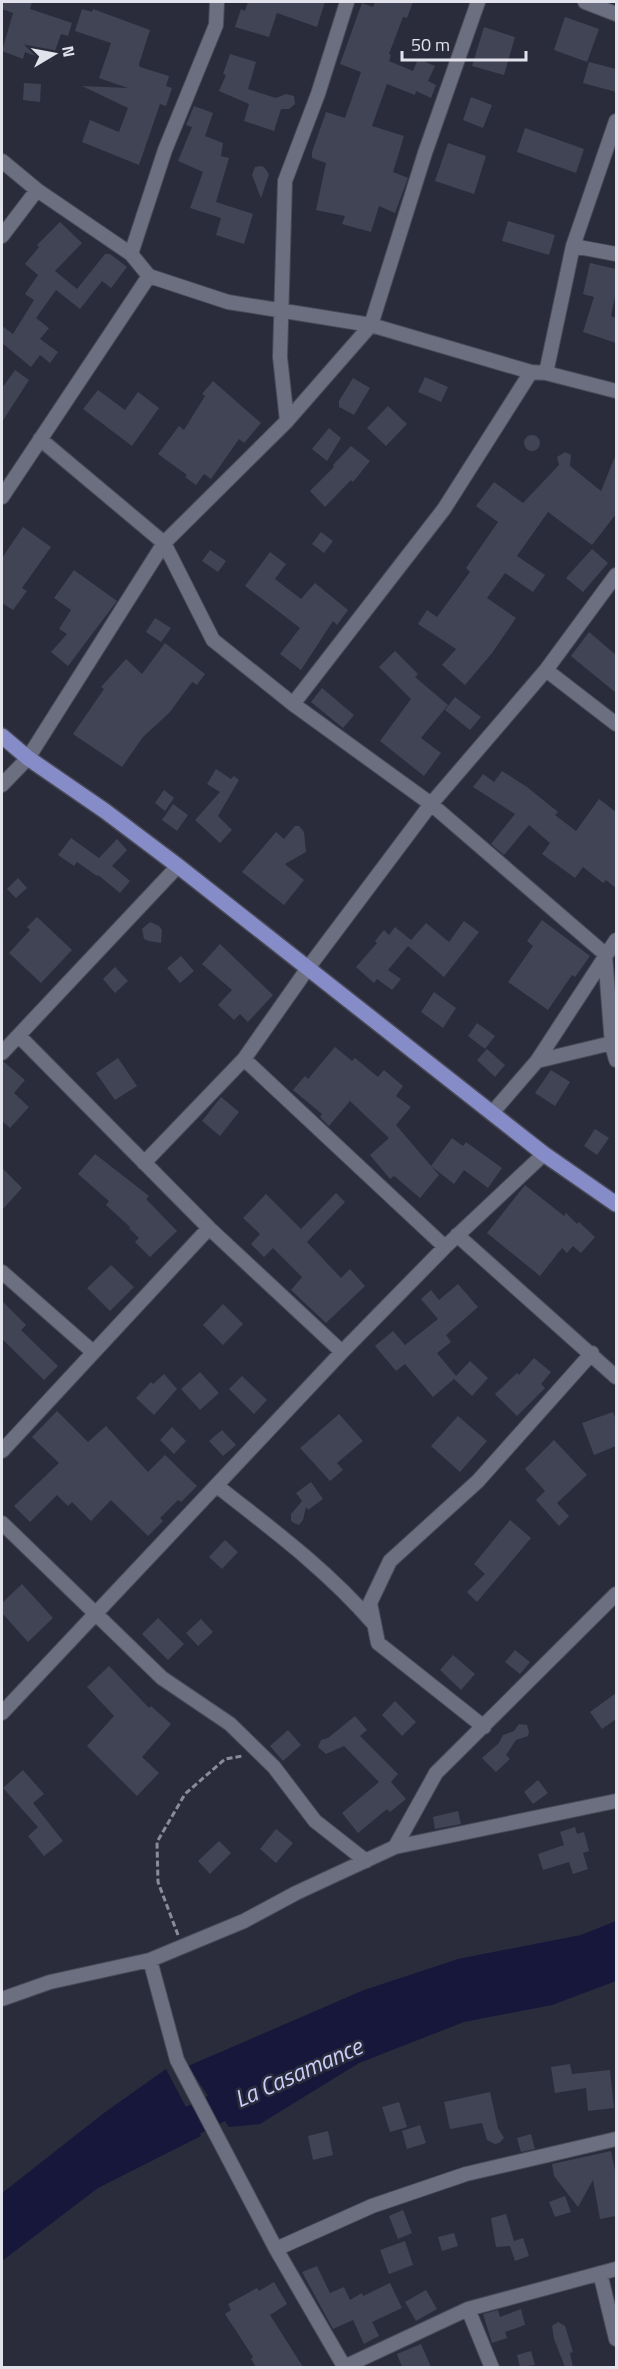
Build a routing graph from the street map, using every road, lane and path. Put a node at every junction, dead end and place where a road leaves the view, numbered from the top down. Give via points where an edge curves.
1 (217, 2) edge
2 (348, 2) edge
3 (478, 2) edge
4 (585, 2) edge
5 (616, 14) edge
6 (616, 121) edge
7 (2, 160) edge
8 (37, 190) junction
9 (2, 236) edge
10 (573, 246) junction
11 (131, 254) junction
12 (616, 254) edge
13 (149, 276) junction
14 (282, 312) junction
15 (371, 326) junction
16 (531, 372) junction
17 (546, 373) junction
18 (616, 391) edge
19 (287, 421) junction
20 (40, 439) junction
21 (2, 497) edge
22 (164, 543) junction
23 (616, 575) edge
24 (546, 670) junction
25 (293, 704) junction
26 (616, 724) edge
27 (2, 736) edge
28 (28, 758) junction
29 (2, 785) edge
30 (430, 804) junction
31 (178, 866) junction
32 (616, 940) edge
33 (605, 954) junction
34 (308, 968) junction
35 (612, 979) edge
36 (19, 1036) junction
37 (614, 1044) edge
38 (2, 1053) edge
39 (244, 1059) junction
40 (616, 1060) edge
41 (537, 1062) junction
42 (492, 1113) junction
43 (544, 1154) junction
44 (144, 1163) junction
45 (616, 1204) edge
46 (209, 1228) junction
47 (458, 1235) junction
48 (445, 1247) junction
49 (2, 1272) edge
50 (93, 1352) junction
51 (342, 1352) junction
52 (592, 1353) junction
53 (616, 1377) edge
54 (2, 1451) edge
55 (217, 1486) junction
56 (2, 1523) edge
57 (616, 1594) edge
58 (97, 1614) junction
59 (375, 1624) junction
60 (2, 1713) edge
61 (484, 1727) junction
62 (245, 1756) dead end
63 (616, 1801) edge
64 (395, 1847) junction
65 (366, 1861) junction
66 (182, 1946) junction
67 (150, 1960) junction
68 (2, 1999) edge
69 (616, 2139) edge
70 (276, 2249) junction
71 (616, 2269) edge
72 (600, 2273) junction
73 (468, 2310) junction
74 (616, 2339) edge
75 (345, 2367) edge
76 (492, 2367) edge

1 - 11 street via 216,26 165,150
2 - 14 street via 285,181
3 - 15 street
4 - 5 street
6 - 10 street
7 - 8 street
8 - 9 street
8 - 11 street
10 - 12 street
10 - 17 street
11 - 13 street
13 - 14 street via 228,302
13 - 20 street
14 - 15 street
14 - 19 street via 280,357
15 - 16 street
15 - 19 street
16 - 17 street
16 - 25 street via 444,509
17 - 18 street
19 - 22 street
20 - 21 street
20 - 22 street
22 - 25 street via 213,640
22 - 28 street
23 - 24 street
24 - 26 street
24 - 30 street
25 - 30 street
27 - 28 main road
28 - 29 street
28 - 31 main road
30 - 33 street
30 - 34 street
31 - 34 main road
31 - 36 street
32 - 33 street
33 - 35 street
33 - 41 street
34 - 39 street
34 - 42 main road
35 - 37 street
36 - 38 street
36 - 44 street
37 - 40 street
37 - 41 street
39 - 44 street
39 - 48 street
41 - 42 street
42 - 43 main road
43 - 45 main road
43 - 47 street
44 - 46 street
46 - 50 street
46 - 51 street
47 - 48 street
47 - 52 street
48 - 51 street
49 - 50 street
50 - 54 street
51 - 55 street
52 - 53 street
52 - 59 street via 478,1481 390,1561 370,1603
55 - 58 street
55 - 59 street via 298,1550
56 - 58 street
57 - 61 street
58 - 60 street
58 - 65 street via 162,1678 230,1724 274,1767 315,1821
59 - 61 street via 378,1643
61 - 64 street via 436,1773
62 - 66 path via 225,1759 185,1794 157,1842 158,1882
63 - 64 street
64 - 65 street
65 - 66 street via 244,1921
66 - 67 street
67 - 68 street via 50,1982
67 - 70 street via 177,2060
69 - 70 street via 466,2174 372,2206
70 - 75 street
71 - 72 street
72 - 73 street
72 - 74 street
73 - 75 street
73 - 76 street

